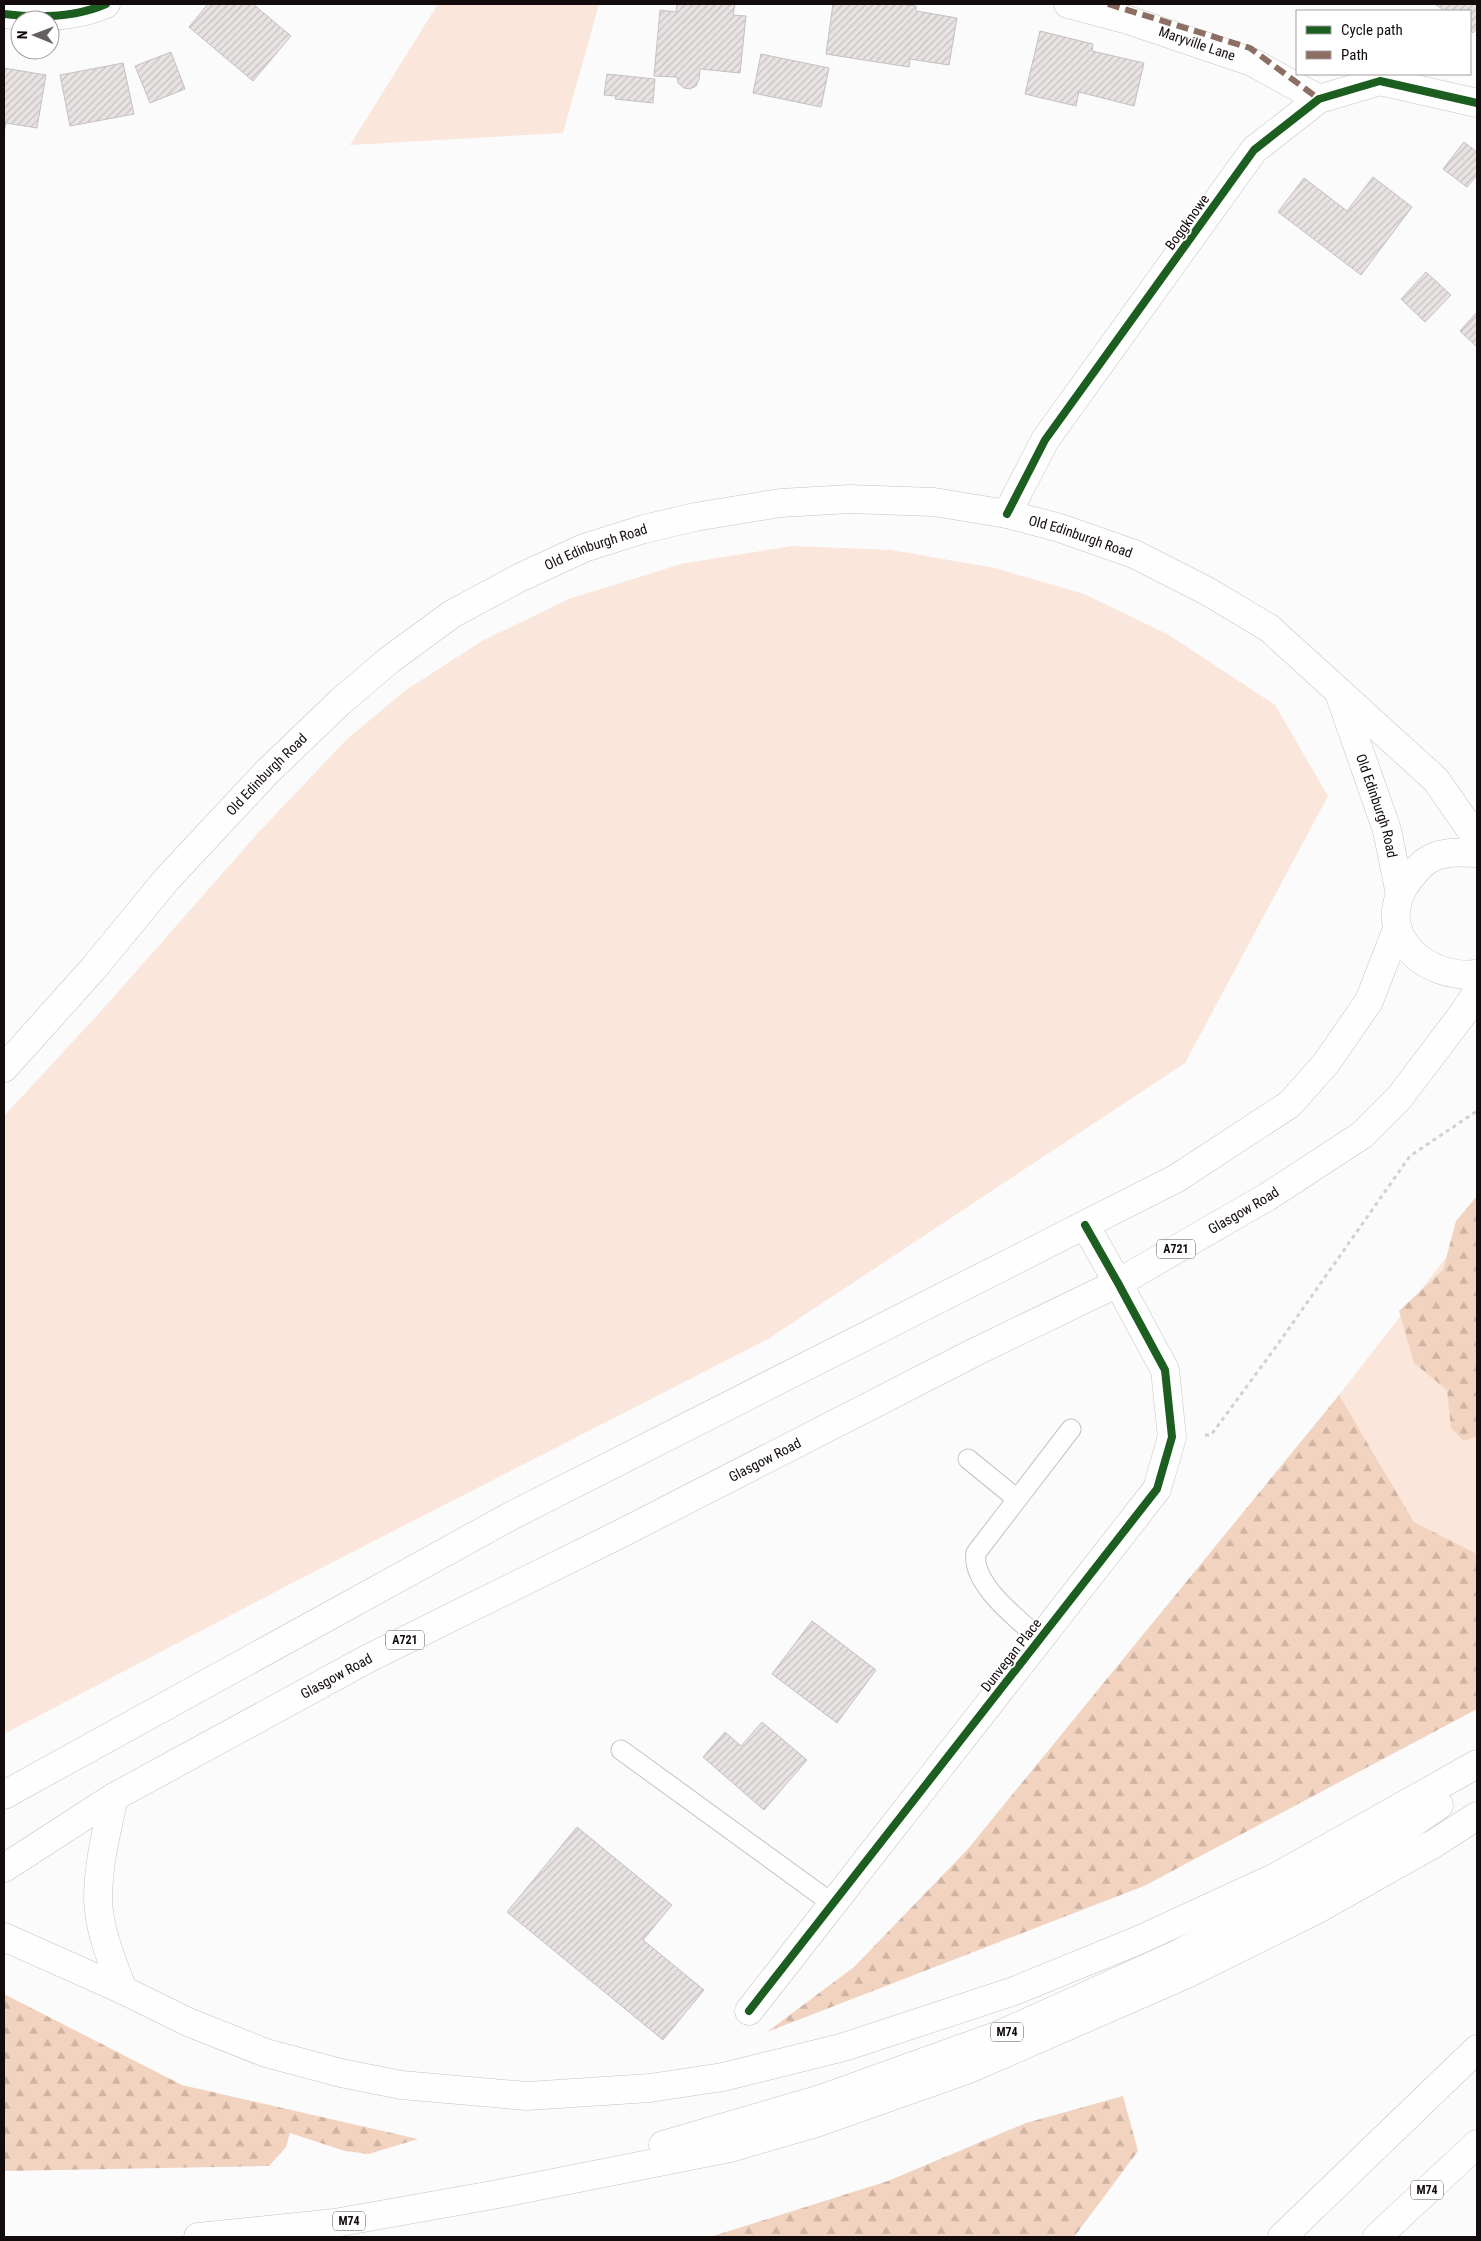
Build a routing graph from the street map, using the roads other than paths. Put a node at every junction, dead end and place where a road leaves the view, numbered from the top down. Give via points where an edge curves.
1 (106, 4) edge
2 (1068, 4) edge
3 (4, 14) edge
4 (1319, 99) junction
5 (1477, 103) edge
6 (1007, 514) junction
7 (1338, 692) junction
8 (1477, 839) edge
9 (1477, 853) edge
10 (1400, 894) junction
11 (1397, 929) junction
12 (1477, 974) edge
13 (1477, 992) edge
14 (4, 1068) edge
15 (1085, 1225) junction
16 (1118, 1283) junction
17 (1071, 1429) dead end
18 (968, 1459) dead end
19 (1017, 1499) junction
20 (1040, 1639) junction
21 (621, 1750) dead end
22 (1477, 1764) edge
23 (1477, 1779) edge
24 (4, 1795) edge
25 (114, 1796) junction
26 (1477, 1816) edge
27 (4, 1868) edge
28 (833, 1904) junction
29 (4, 1937) edge
30 (124, 1990) junction
31 (749, 2011) dead end
32 (1477, 2049) edge
33 (1477, 2144) edge
34 (498, 2194) junction
35 (198, 2237) edge
36 (1282, 2237) edge
37 (1377, 2237) edge

1 - 3 main road via 72,14 35,18
2 - 4 main road, Maryville Lane via 1128,20 1252,62
4 - 5 main road, Boggknowe via 1380,81
4 - 6 main road, Boggknowe via 1254,150 1045,440
6 - 7 main road, Old Edinburgh Road via 1060,528 1134,554 1207,591 1270,628
6 - 14 main road, Old Edinburgh Road via 934,502 850,499 780,503 695,516 584,548 452,614 388,661 267,772 167,879 93,969
7 - 8 main road, Old Edinburgh Road via 1436,780
7 - 10 main road, Old Edinburgh Road via 1387,830
9 - 10 main road via 1460,852 1429,859 1414,870
10 - 11 main road
11 - 12 main road via 1409,950 1422,962 1460,976
11 - 15 main road via 1369,1001 1327,1062 1290,1104 1177,1178
13 - 16 main road, Glasgow Road / A721 via 1399,1098 1362,1136 1267,1197
15 - 16 main road, Dunvegan Place
15 - 24 main road via 509,1517
16 - 20 main road, Dunvegan Place via 1165,1370 1172,1437 1157,1489
16 - 25 main road, Glasgow Road / A721 via 369,1658
17 - 19 lane
18 - 19 lane
19 - 20 lane via 976,1552 974,1562 992,1593
20 - 28 main road, Dunvegan Place
21 - 28 lane
22 - 30 main road via 1276,1877 1139,1940 1014,1991 844,2047 723,2078 650,2088 527,2096 401,2085 266,2053 188,2022
23 - 34 main road, M74 via 1370,1852 1178,1954 1000,2035 821,2099
25 - 27 main road, Glasgow Road / A721
25 - 30 main road via 103,1851 98,1900 108,1952
26 - 34 main road, M74 via 1316,1910 1239,1949 969,2069 730,2148
28 - 31 main road, Dunvegan Place
29 - 30 main road
32 - 36 main road
33 - 37 main road, M74
34 - 35 main road, M74 via 335,2223

